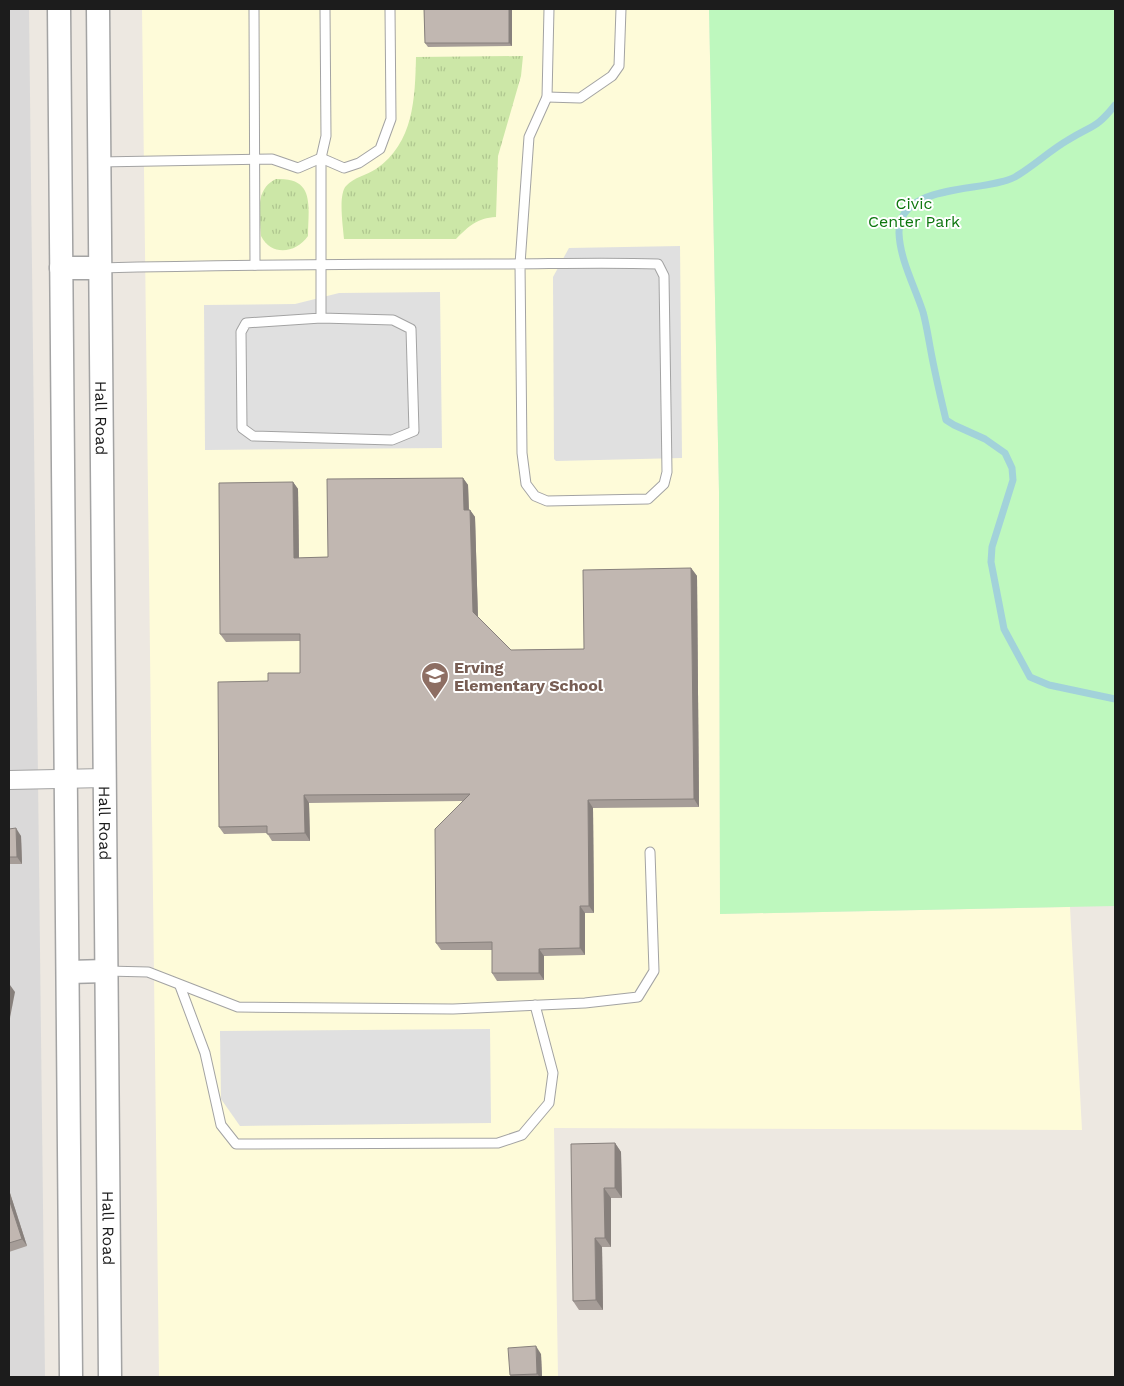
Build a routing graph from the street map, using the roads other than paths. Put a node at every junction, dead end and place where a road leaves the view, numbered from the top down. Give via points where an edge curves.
1 (59, 9) edge
2 (98, 9) edge
3 (254, 9) edge
4 (324, 9) edge
5 (390, 9) edge
6 (549, 9) edge
7 (621, 9) edge
8 (547, 97) junction
9 (321, 158) junction
10 (253, 159) junction
11 (99, 162) junction
12 (321, 264) junction
13 (520, 264) junction
14 (255, 265) junction
15 (61, 268) junction
16 (100, 268) junction
17 (321, 318) junction
18 (66, 778) junction
19 (105, 778) junction
20 (9, 780) edge
21 (650, 852) dead end
22 (107, 971) junction
23 (68, 972) junction
24 (180, 986) junction
25 (535, 1005) junction
26 (71, 1377) edge
27 (110, 1377) edge

1 - 15 street
2 - 11 street, Hall Road
3 - 10 lane
4 - 9 lane via 326,136
5 - 9 lane via 391,119 380,149 359,163 344,168
6 - 8 lane
7 - 8 lane via 620,66 612,76 580,98
8 - 13 lane via 529,137
9 - 10 lane via 298,168 272,159
9 - 12 lane
10 - 11 lane
10 - 14 lane
11 - 16 street, Hall Road
12 - 13 lane
12 - 14 lane
12 - 17 lane
13 - 13 lane via 658,264 664,276 667,472 664,484 648,499 547,501 535,496 526,484 522,453
14 - 16 lane
15 - 16 street
15 - 18 street
16 - 19 street, Hall Road
17 - 17 lane via 246,323 241,332 242,428 253,436 392,440 414,431 411,329 393,320
18 - 19 street
18 - 20 street
18 - 23 street
19 - 22 street, Hall Road
21 - 25 lane via 654,971 638,997
22 - 23 street
22 - 24 lane via 148,972
22 - 27 street, Hall Road
23 - 26 street
24 - 25 lane via 238,1007 453,1009
24 - 25 lane via 205,1053 221,1125 236,1144 498,1143 522,1135 549,1103 550,1095 552,1073

